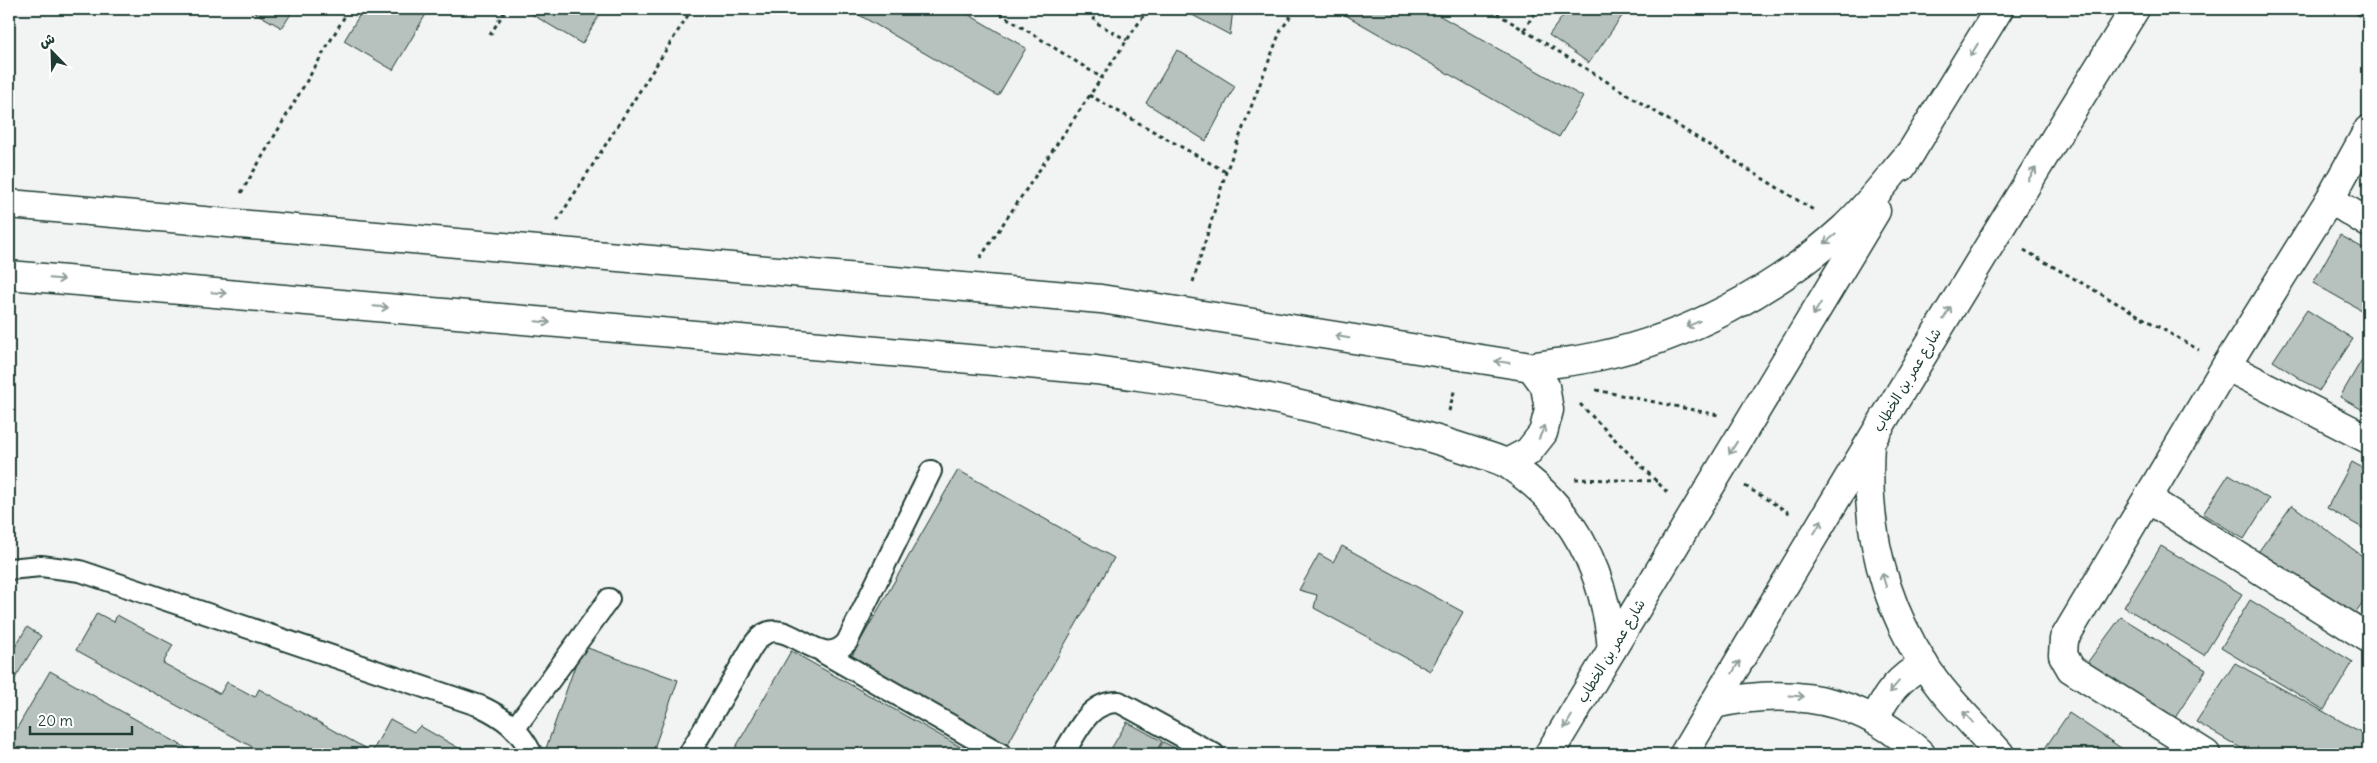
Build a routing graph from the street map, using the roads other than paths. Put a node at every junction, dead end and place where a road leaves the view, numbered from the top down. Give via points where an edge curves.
1 (1999, 9) edge
2 (2135, 9) edge
3 (2368, 130) edge
4 (1911, 152) junction
5 (2330, 199) junction
6 (9, 204) edge
7 (2368, 223) edge
8 (9, 275) edge
9 (1536, 366) junction
10 (2226, 366) junction
11 (2368, 439) edge
12 (1870, 440) junction
13 (931, 471) dead end
14 (1517, 471) junction
15 (2148, 499) junction
16 (9, 569) edge
17 (609, 599) dead end
18 (2368, 638) edge
19 (1612, 650) junction
20 (824, 652) junction
21 (1924, 664) junction
22 (1714, 704) junction
23 (1875, 719) junction
24 (515, 728) junction
25 (532, 754) edge
26 (689, 754) edge
27 (1001, 754) edge
28 (1063, 754) edge
29 (1214, 754) edge
30 (1549, 754) edge
31 (1684, 754) edge
32 (1922, 754) edge
33 (2000, 754) edge
34 (2206, 754) edge

1 -> 4 street, شارع عمر بن الخطاب
12 -> 2 street, شارع عمر بن الخطاب
3 - 5 street
4 -> 9 street via 1844,228 1789,272 1721,312 1666,336 1609,353
4 -> 19 street, شارع عمر بن الخطاب
5 - 7 street
5 - 10 street
9 -> 6 street via 1101,299
8 -> 14 street via 1096,370 1235,391 1442,440
14 -> 9 street via 1543,433 1549,410 1545,386
10 - 11 street
10 - 15 street
21 -> 12 street via 1890,599 1878,560 1868,488
22 -> 12 street, شارع عمر بن الخطاب
13 - 20 lane via 846,642 833,652
14 - 19 street via 1552,500 1589,554 1609,617
15 - 18 street
15 - 34 street via 2064,639 2062,655 2071,669
16 - 24 lane via 41,566 80,572 480,706 499,714
17 - 24 lane
19 -> 30 street, شارع عمر بن الخطاب
20 - 26 lane via 785,632 762,635
20 - 27 lane
21 -> 23 street via 1893,686
33 -> 21 street
22 -> 23 street via 1772,695 1801,696 1843,706
22 - 31 street, شارع عمر بن الخطاب
23 - 32 street
24 - 25 lane
28 - 29 lane via 1098,705 1119,702

